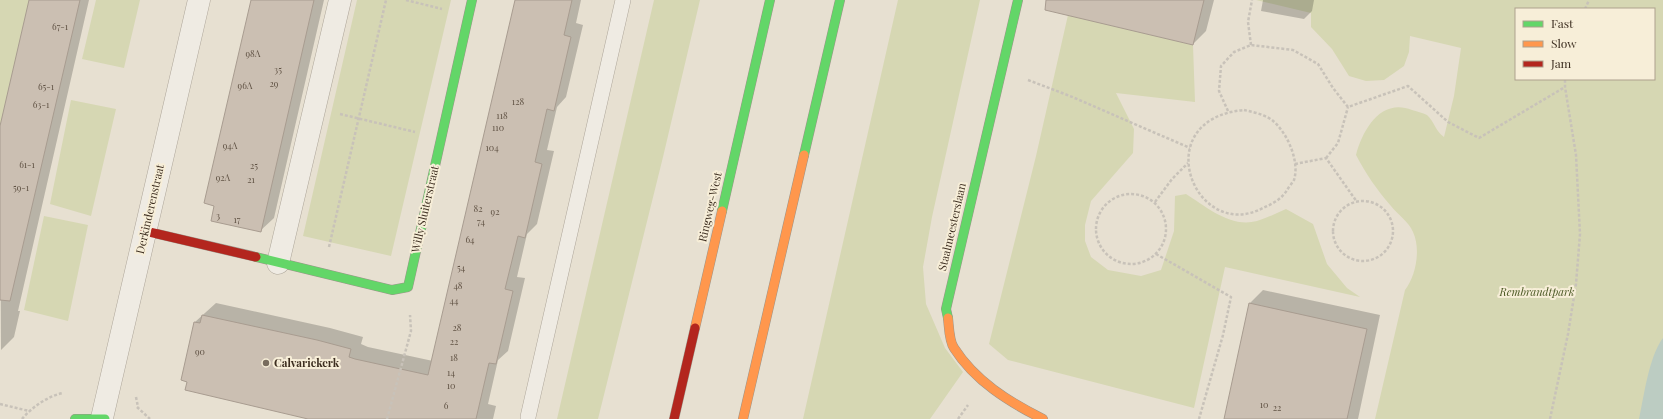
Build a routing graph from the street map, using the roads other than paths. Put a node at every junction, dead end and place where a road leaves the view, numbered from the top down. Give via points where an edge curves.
1 (198, 0) edge
2 (340, 0) edge
3 (472, 0) edge
4 (623, 0) edge
5 (770, 0) edge
6 (840, 0) edge
7 (1018, 0) edge
8 (145, 231) junction
9 (278, 263) junction
10 (528, 417) dead end
11 (104, 418) edge
12 (74, 419) edge
13 (674, 419) edge
14 (743, 419) edge
15 (1042, 419) edge

1 - 8 street, Derkinderenstraat
2 - 9 street
3 - 9 main road, Willy Sluiterstraat via 408,287 392,290
4 - 10 lane
5 - 13 main road, Ringweg-West
6 - 14 main road
7 - 15 main road, Staalmeesterslaan via 946,310 953,348 984,383
8 - 9 main road
8 - 11 street, Derkinderenstraat
11 - 12 main road

